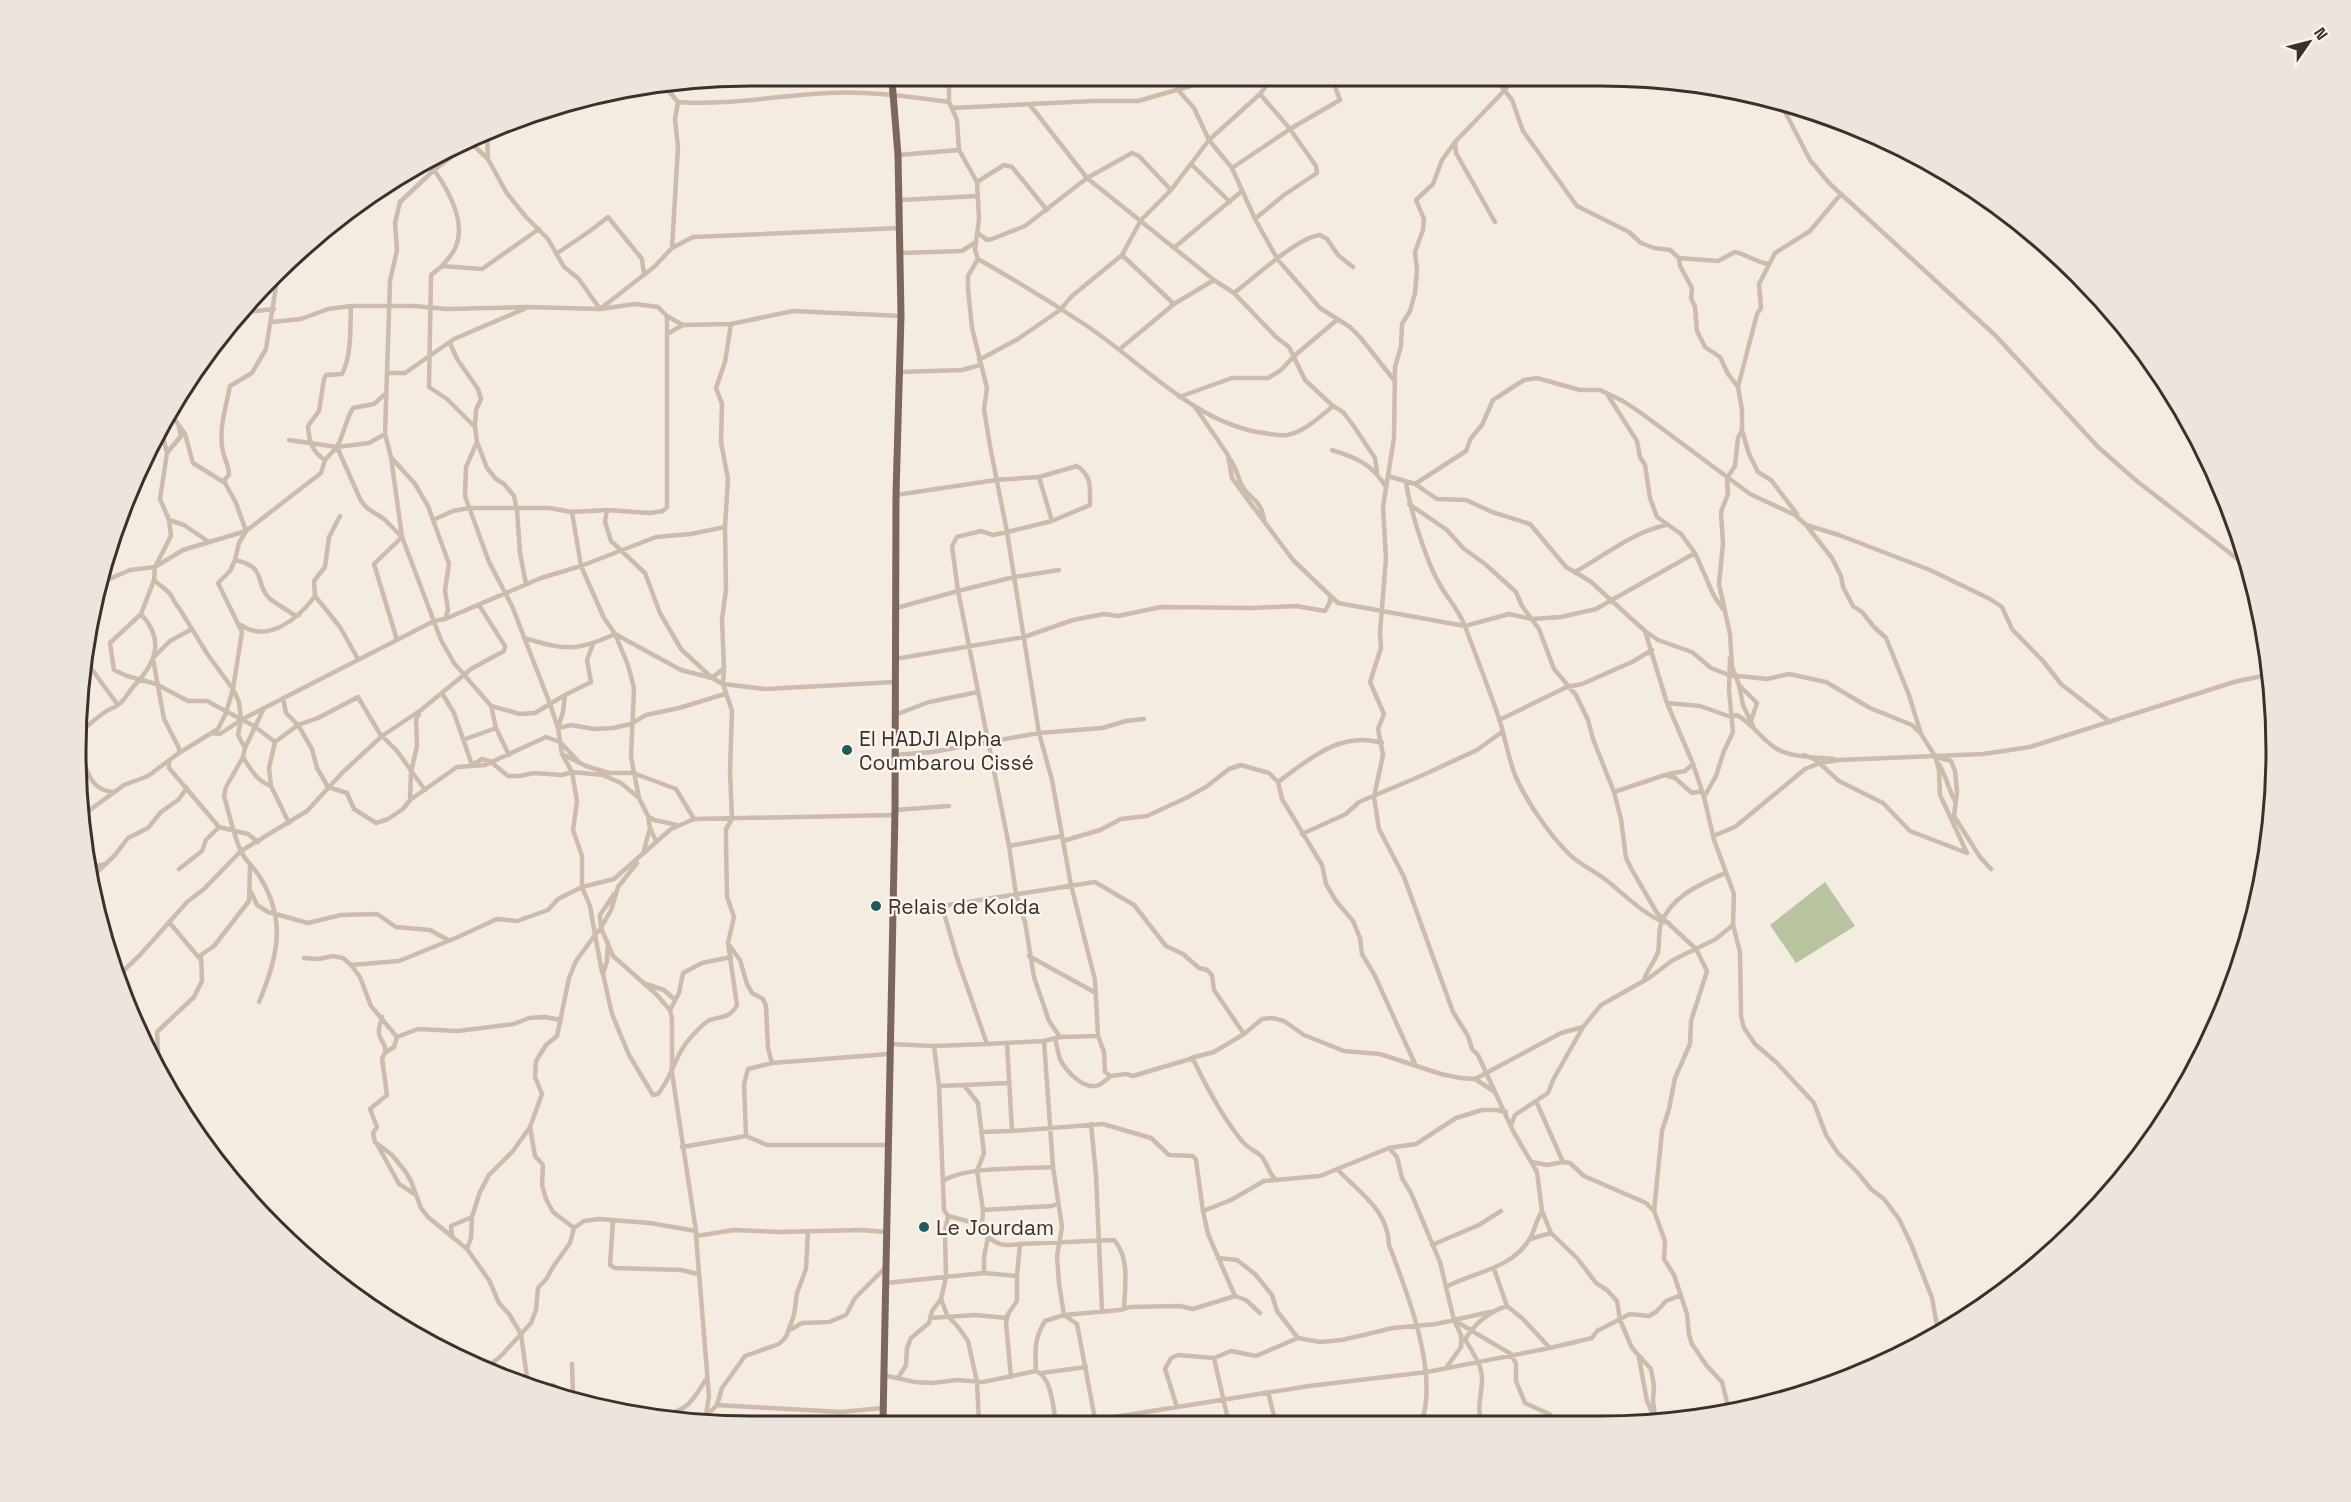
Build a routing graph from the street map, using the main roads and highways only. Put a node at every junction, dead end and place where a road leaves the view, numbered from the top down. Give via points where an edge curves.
1 (892, 86) edge
2 (884, 1416) edge

1 - 2 main road via 900,200 901,316

